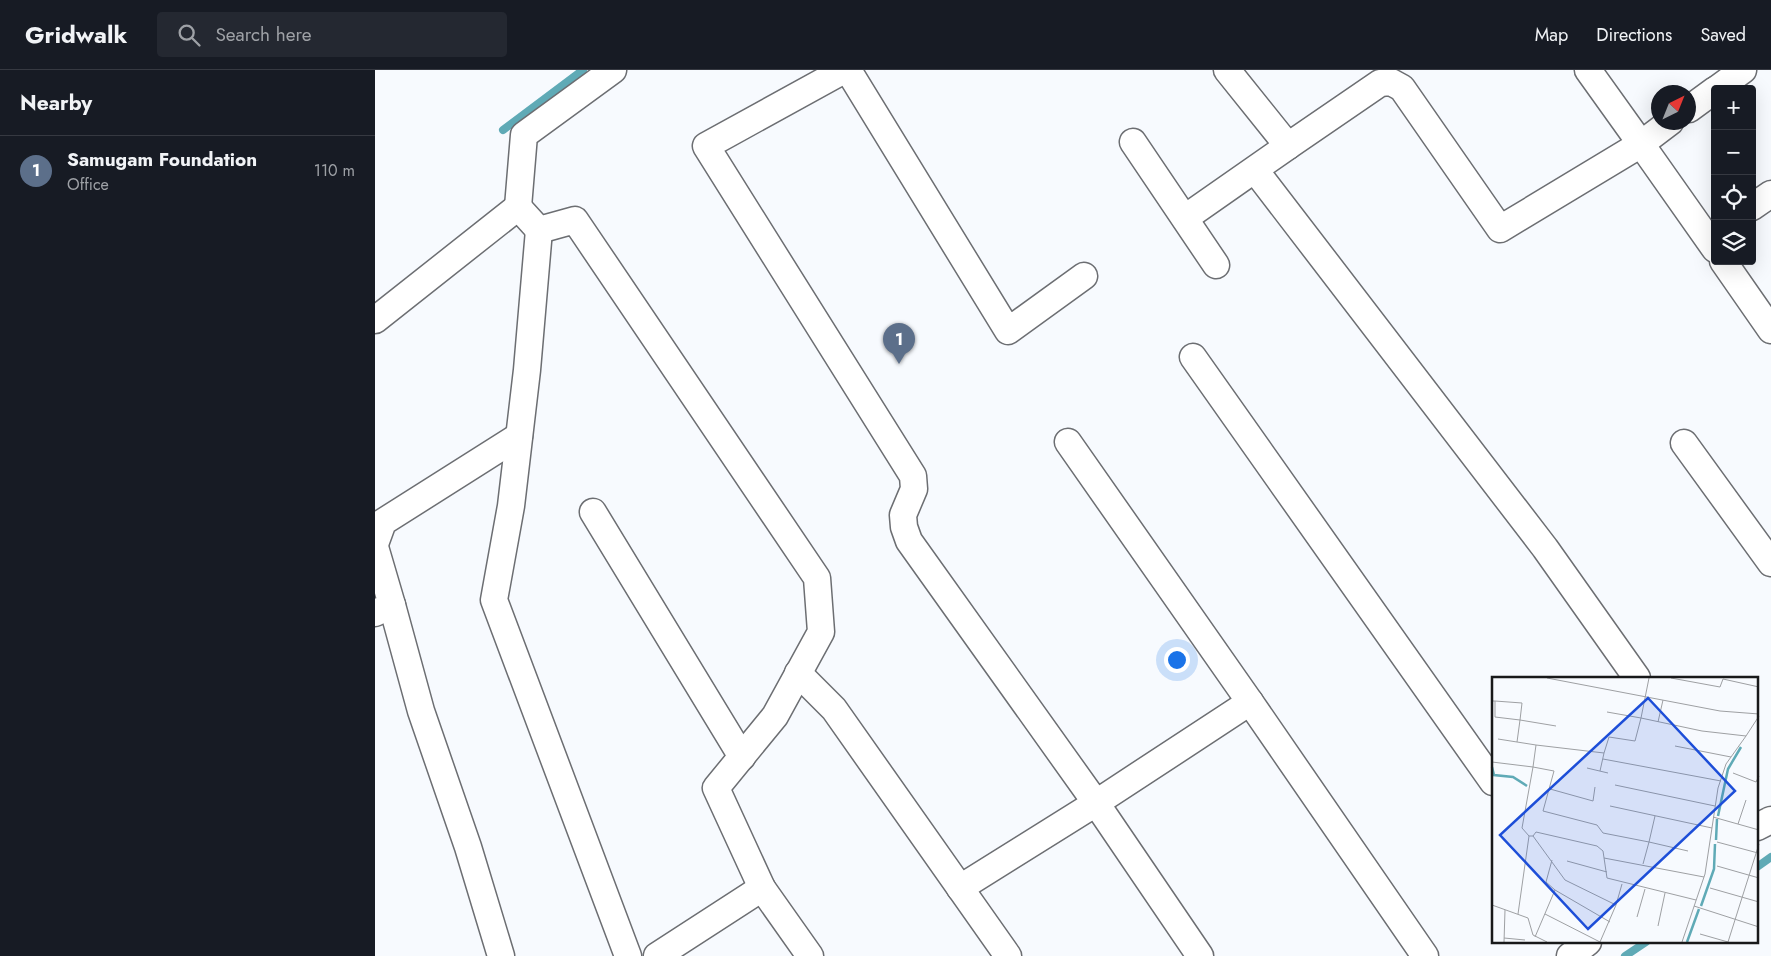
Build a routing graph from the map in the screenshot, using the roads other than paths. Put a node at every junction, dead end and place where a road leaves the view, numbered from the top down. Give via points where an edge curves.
1 (613, 70) edge
2 (846, 70) edge
3 (1227, 70) edge
4 (1588, 70) edge
5 (1743, 70) edge
6 (1723, 85) edge
7 (1711, 94) edge
8 (1696, 105) edge
9 (1660, 130) edge
10 (1133, 142) dead end
11 (1641, 144) junction
12 (1288, 146) junction
13 (1255, 170) junction
14 (1771, 194) edge
15 (1756, 204) edge
16 (518, 207) junction
17 (1185, 218) junction
18 (539, 230) junction
19 (1711, 239) edge
20 (1216, 265) dead end
21 (1726, 265) edge
22 (1084, 276) dead end
23 (375, 320) edge
24 (1771, 330) edge
25 (1193, 357) dead end
26 (519, 436) junction
27 (1068, 442) dead end
28 (1684, 443) dead end
29 (593, 512) dead end
30 (375, 546) edge
31 (1771, 563) edge
32 (384, 609) edge
33 (798, 674) junction
34 (1636, 677) edge
35 (1250, 702) junction
36 (742, 757) junction
37 (1492, 781) edge
38 (1096, 803) junction
39 (1771, 820) edge
40 (1759, 826) edge
41 (762, 888) junction
42 (960, 888) junction
43 (1585, 944) edge
44 (501, 956) edge
45 (628, 956) edge
46 (657, 956) edge
47 (810, 956) edge
48 (1008, 956) edge
49 (1200, 956) edge
50 (1425, 956) edge
51 (1569, 956) edge

1 - 16 street via 523,135
2 - 22 street via 1008,331
2 - 38 street via 707,146 913,476 914,489 903,514 909,542
3 - 12 street
4 - 11 street
5 - 6 street
7 - 8 street
9 - 11 street
10 - 17 street
11 - 12 street via 1500,229 1402,88 1391,82 1380,83
11 - 19 street
12 - 13 street
13 - 17 street
13 - 34 street via 1545,548
14 - 15 street
16 - 18 street
16 - 23 street
17 - 20 street
18 - 26 street
18 - 33 street via 575,220 817,578 821,632
21 - 24 street
25 - 37 street
26 - 30 street via 383,522
26 - 45 street via 511,506 494,600
27 - 35 street
28 - 31 street
29 - 36 street
30 - 32 street
32 - 44 street via 468,847
33 - 36 street via 775,716
33 - 42 street via 834,708
35 - 38 street
35 - 50 street
36 - 41 street via 717,788
38 - 42 street
38 - 49 street
39 - 40 street
41 - 46 street
41 - 47 street
42 - 48 street
43 - 51 street

